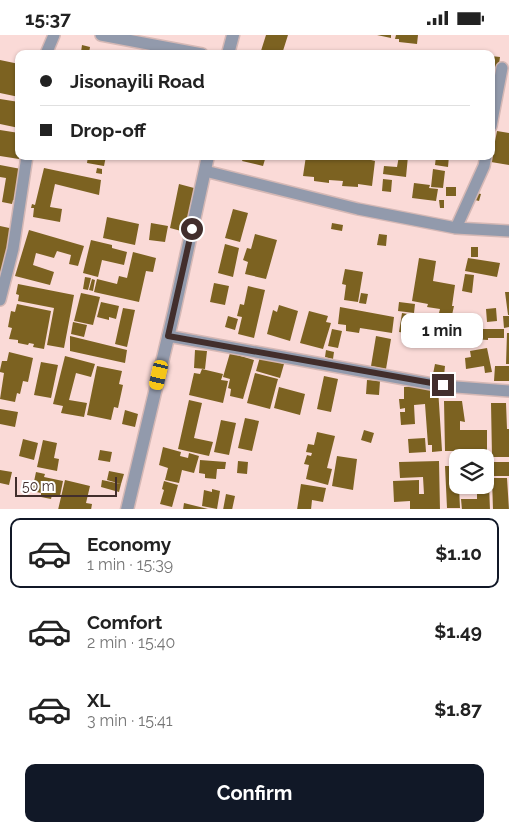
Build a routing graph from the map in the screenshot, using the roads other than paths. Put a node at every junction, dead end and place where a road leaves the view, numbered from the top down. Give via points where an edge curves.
1 (54, 35) edge
2 (101, 35) edge
3 (232, 35) edge
4 (48, 50) edge
5 (181, 50) edge
6 (229, 50) edge
7 (502, 68) dead end
8 (495, 105) edge
9 (26, 160) edge
10 (207, 160) edge
11 (485, 160) edge
12 (205, 171) junction
13 (456, 228) junction
14 (509, 231) edge
15 (0, 300) edge
16 (168, 336) junction
17 (509, 391) edge
18 (127, 509) edge

1 - 4 street
2 - 5 street
3 - 6 street
7 - 8 street
9 - 15 street via 13,249
10 - 12 street
11 - 13 street
12 - 13 street via 358,209
12 - 16 street
13 - 14 street
16 - 17 street via 443,385
16 - 18 street

